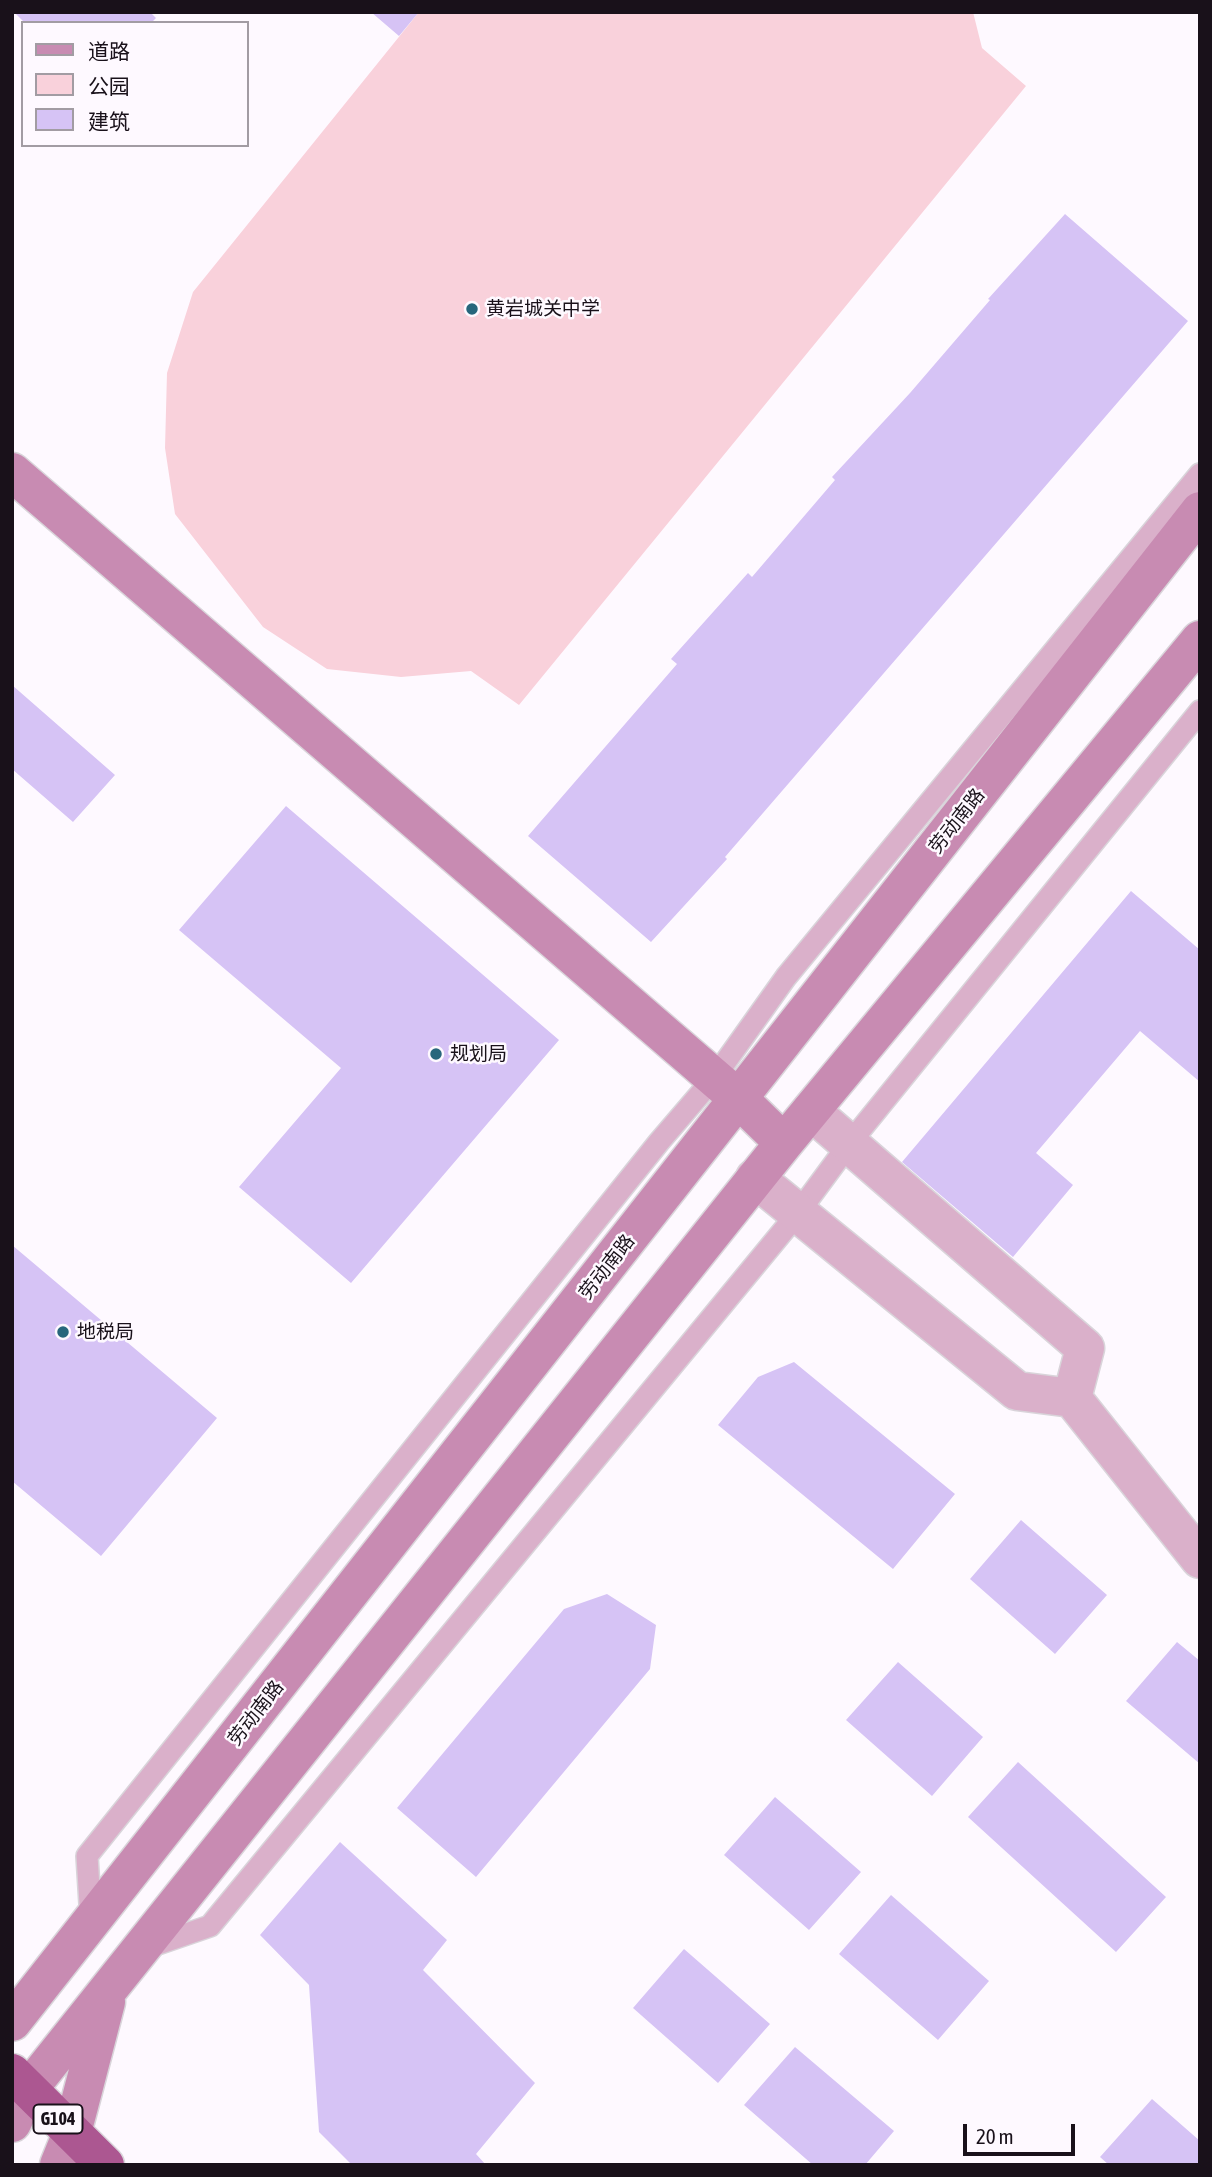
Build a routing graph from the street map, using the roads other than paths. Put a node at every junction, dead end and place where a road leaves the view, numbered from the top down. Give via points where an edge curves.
1 (12, 472) edge
2 (1200, 474) edge
3 (1200, 511) edge
4 (1200, 639) edge
5 (1200, 711) edge
6 (727, 1089) junction
7 (811, 1111) junction
8 (784, 1143) junction
9 (849, 1144) junction
10 (755, 1178) junction
11 (798, 1213) junction
12 (1072, 1398) junction
13 (1200, 1559) edge
14 (139, 1951) junction
15 (60, 1961) junction
16 (12, 1977) edge
17 (109, 1989) junction
18 (12, 2022) edge
19 (18, 2095) edge
20 (65, 2149) edge
21 (105, 2165) edge

1 - 6 main road
2 - 6 lane via 786,977
3 - 6 main road, 劳动南路
4 - 7 main road
5 - 9 lane
6 - 8 main road
6 - 15 main road, 劳动南路
7 - 8 main road
7 - 9 street
8 - 10 main road
9 - 11 lane
9 - 12 street via 1086,1348
10 - 11 street
10 - 14 main road
11 - 12 street via 1017,1391
11 - 14 lane via 210,1926
12 - 13 street
14 - 17 main road
15 - 16 main road
15 - 18 main road, 劳动南路
17 - 19 main road
17 - 20 main road
19 - 20 highway, G104
20 - 21 highway, G104

